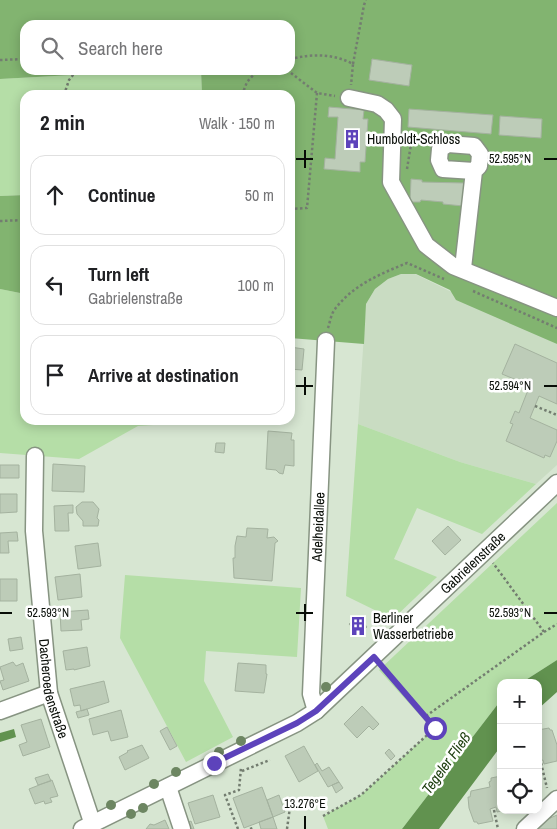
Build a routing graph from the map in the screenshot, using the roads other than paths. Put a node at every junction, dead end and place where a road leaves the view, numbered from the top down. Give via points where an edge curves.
1 (350, 98) road end
2 (474, 171) dead end
3 (463, 268) junction
4 (557, 308) edge
5 (326, 338) road end
6 (35, 456) dead end
7 (557, 483) edge
8 (49, 693) junction
9 (0, 711) edge
10 (316, 711) junction
11 (169, 791) junction
12 (554, 802) edge
13 (87, 827) edge
14 (182, 829) edge
15 (524, 829) edge

1 - 3 street via 376,104 392,119 391,182 426,245 454,266
2 - 3 street
3 - 4 street
5 - 10 street, Adelheidallee via 311,694
6 - 8 street, Dacheroedenstraße via 34,531
7 - 10 street, Gabrielenstraße
8 - 9 street
8 - 13 street, Dacheroedenstraße
10 - 11 street, Gabrielenstraße
11 - 13 street, Gabrielenstraße
11 - 14 street
12 - 15 street

